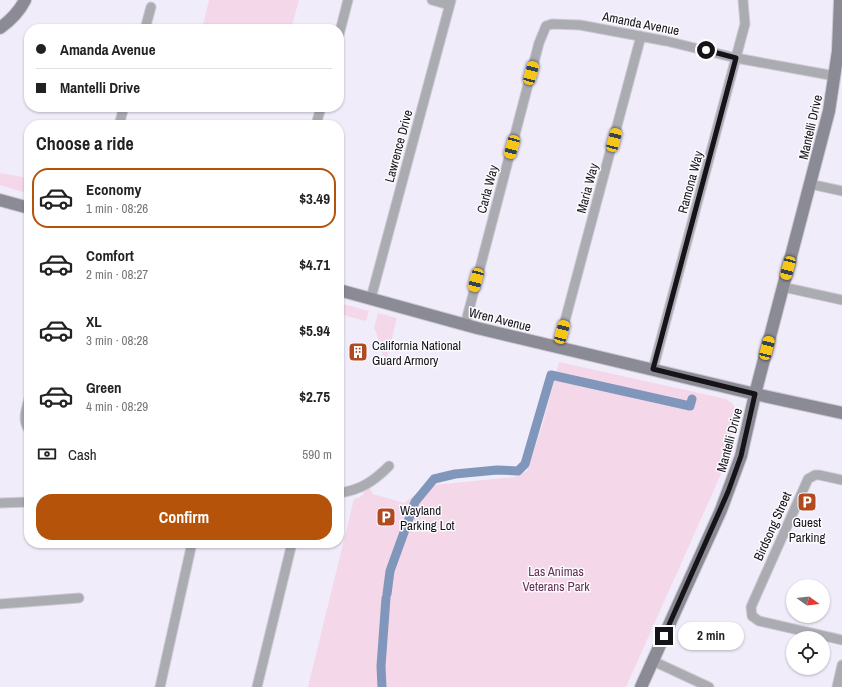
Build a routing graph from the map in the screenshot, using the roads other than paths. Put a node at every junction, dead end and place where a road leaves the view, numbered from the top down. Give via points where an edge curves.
1 (25, 0) edge
2 (348, 0) edge
3 (432, 0) edge
4 (743, 0) edge
5 (840, 0) edge
6 (450, 2) edge
7 (151, 7) dead end
8 (146, 24) edge
9 (342, 24) edge
10 (558, 24) joint
11 (0, 28) edge
12 (641, 36) junction
13 (736, 58) junction
14 (835, 76) junction
15 (810, 184) junction
16 (842, 191) edge
17 (0, 200) edge
18 (24, 207) edge
19 (783, 287) junction
20 (344, 291) edge
21 (371, 298) junction
22 (842, 300) edge
23 (465, 324) junction
24 (558, 347) junction
25 (653, 369) junction
26 (755, 394) junction
27 (842, 413) edge
28 (389, 466) dead end
29 (842, 479) edge
30 (344, 493) edge
31 (24, 502) edge
32 (0, 503) edge
33 (191, 548) edge
34 (291, 548) edge
35 (79, 598) dead end
36 (0, 604) edge
37 (842, 640) edge
38 (653, 662) junction
39 (842, 665) edge
40 (160, 687) edge
41 (257, 687) edge
42 (641, 687) edge
43 (709, 687) edge
44 (837, 687) edge

1 - 11 street via 20,9
2 - 9 street
3 - 6 street
4 - 13 street, Ramona Way via 745,24
5 - 14 street, Mantelli Drive
6 - 21 street, Lawrence Drive
7 - 8 street
10 - 12 street, Amanda Avenue via 580,24
10 - 23 street, Carla Way via 546,26 539,43
12 - 13 street, Amanda Avenue
12 - 24 street, Maria Way
13 - 14 street, Amanda Avenue
13 - 25 street, Ramona Way
14 - 15 street, Mantelli Drive via 825,130
15 - 16 street
15 - 19 street, Mantelli Drive
17 - 18 street
19 - 22 street
19 - 26 street, Mantelli Drive
20 - 21 street, Wren Avenue
21 - 23 street, Wren Avenue
23 - 24 street, Wren Avenue
24 - 25 street, Wren Avenue
25 - 26 street, Wren Avenue
26 - 27 street, Wren Avenue
26 - 38 street, Mantelli Drive via 741,456 728,492
28 - 30 street via 375,480
29 - 37 street, Birdsong Street via 819,474 808,479 751,607 752,616 764,623
31 - 32 street
33 - 40 street
34 - 41 street
35 - 36 street
38 - 42 street, Mantelli Drive
38 - 43 street
39 - 44 street

